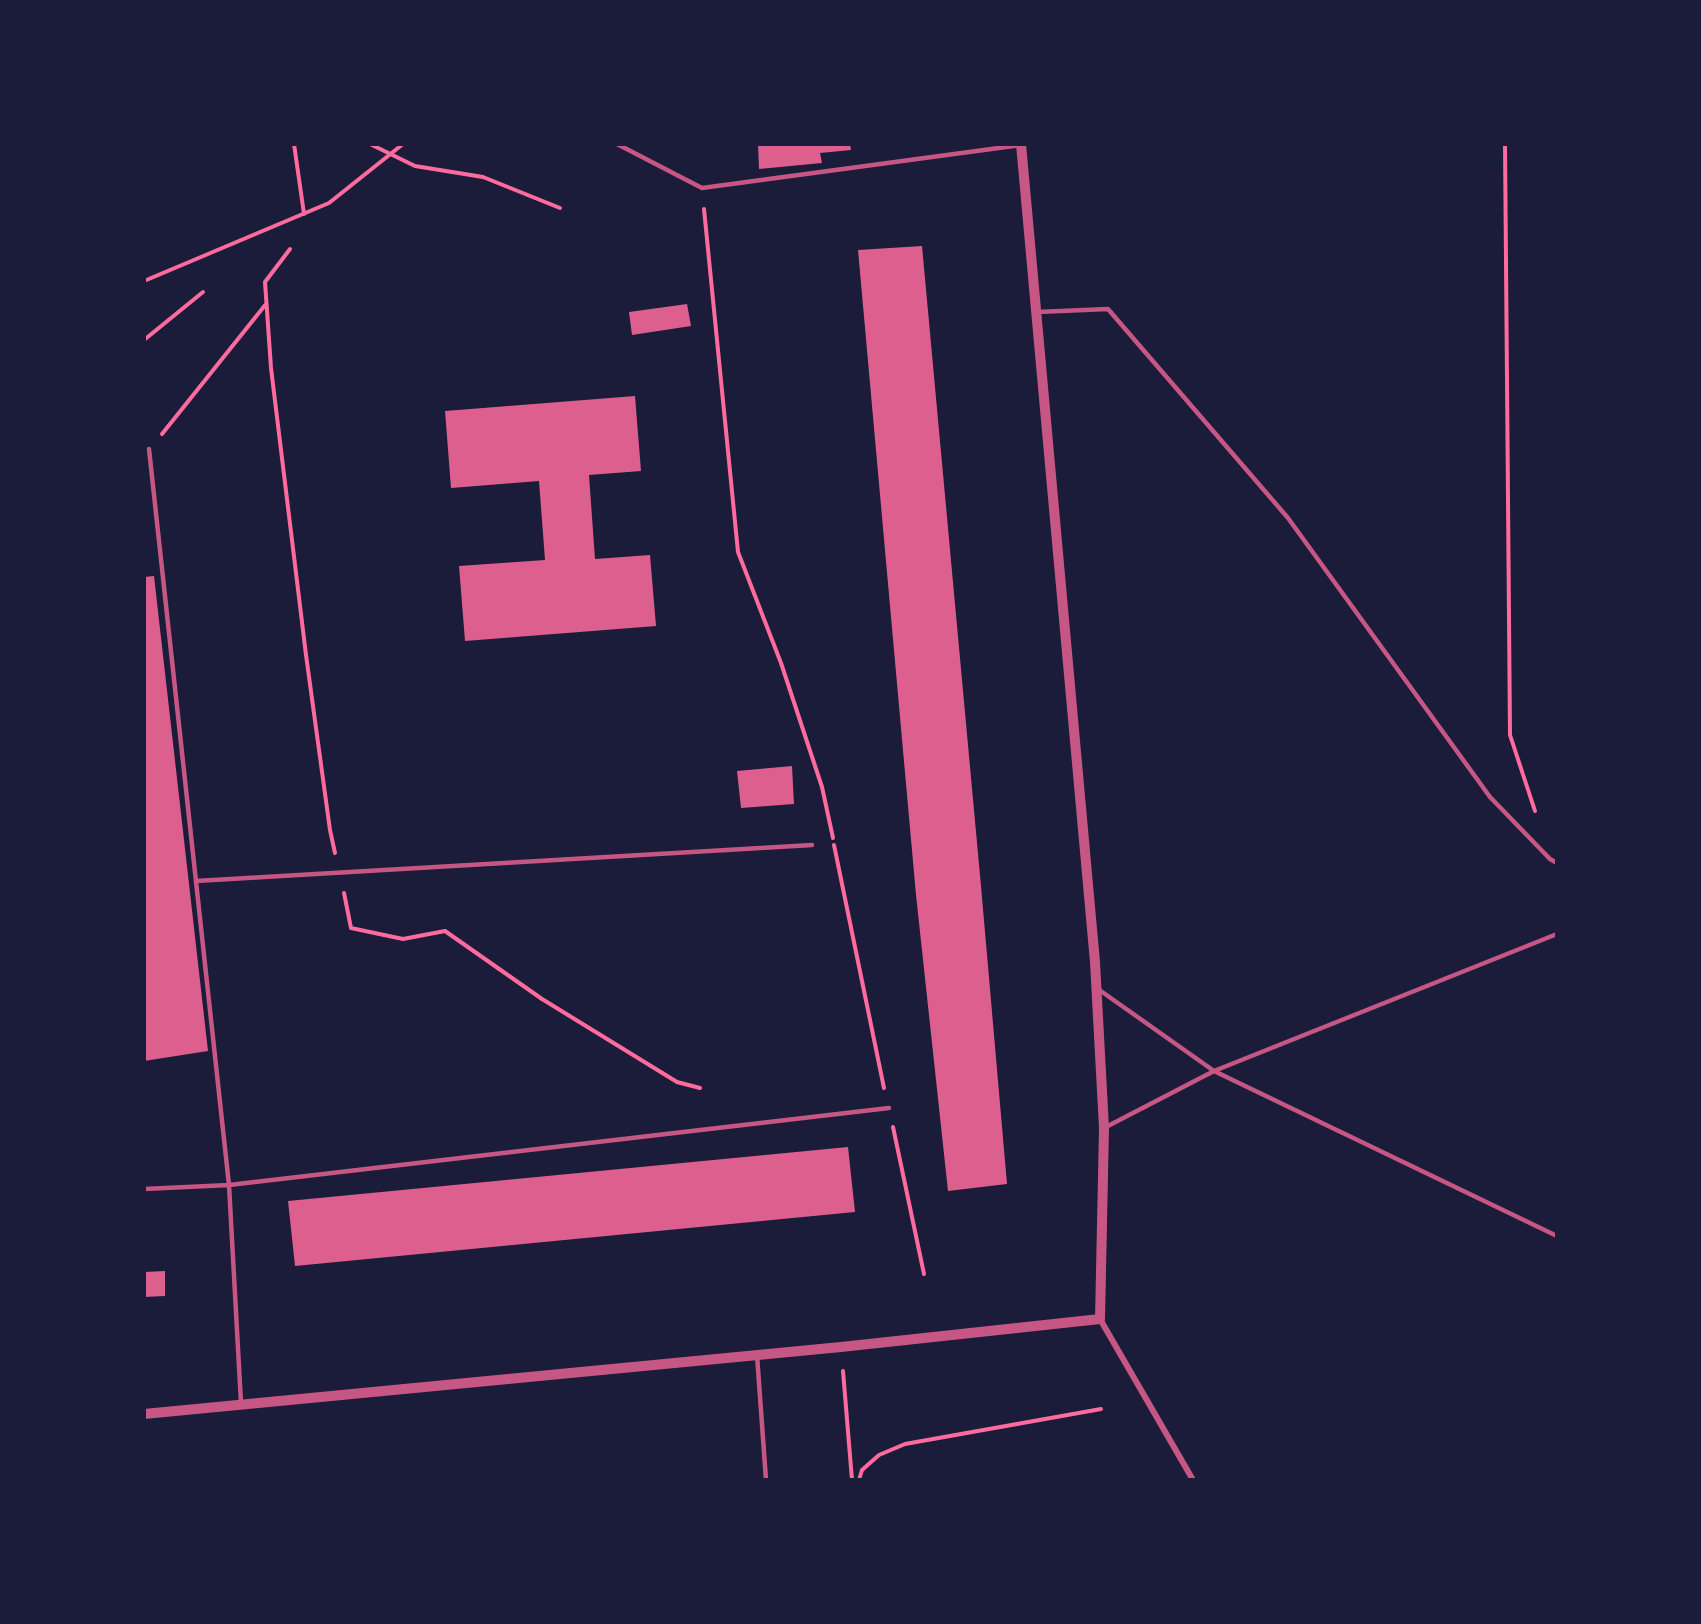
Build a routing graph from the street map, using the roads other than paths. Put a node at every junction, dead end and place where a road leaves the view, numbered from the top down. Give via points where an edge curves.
1 (617, 144) edge
2 (1021, 144) edge
3 (1037, 312) junction
4 (149, 449) road end
5 (812, 845) dead end
6 (1557, 863) edge
7 (196, 881) junction
8 (1557, 934) edge
9 (1096, 987) junction
10 (1214, 1071) junction
11 (889, 1108) road end
12 (1104, 1128) junction
13 (229, 1185) junction
14 (144, 1189) edge
15 (1557, 1236) edge
16 (1100, 1319) junction
17 (758, 1355) junction
18 (241, 1406) junction
19 (144, 1414) edge
20 (766, 1480) edge
21 (1193, 1480) edge

1 - 2 lane via 702,188
2 - 3 street
3 - 6 lane via 1108,309 1288,518 1490,796
3 - 9 street
4 - 7 lane
5 - 7 lane
7 - 13 lane
8 - 10 lane
9 - 10 lane
9 - 12 street
10 - 12 lane
10 - 15 lane
11 - 13 lane
12 - 16 street
13 - 14 lane
13 - 18 lane
16 - 17 street
16 - 21 street
17 - 18 street
17 - 20 lane
18 - 19 street

